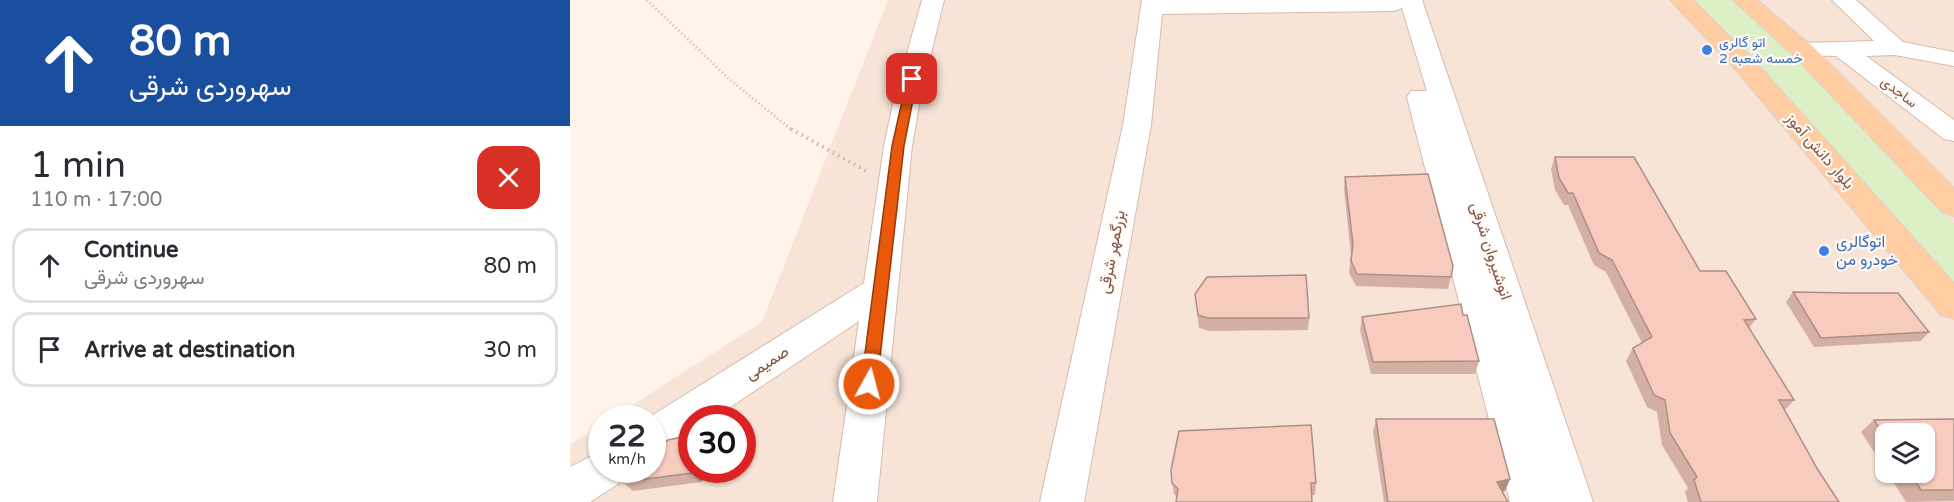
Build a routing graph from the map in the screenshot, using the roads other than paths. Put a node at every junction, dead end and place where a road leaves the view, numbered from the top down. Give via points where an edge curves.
1 (933, 0) edge
2 (1681, 0) edge
3 (1744, 0) edge
4 (1842, 0) edge
5 (1399, 1) edge
6 (1153, 3) edge
7 (1895, 48) junction
8 (1802, 50) junction
9 (1844, 51) junction
10 (1954, 60) edge
11 (1954, 133) edge
12 (1954, 206) edge
13 (880, 289) junction
14 (1954, 306) edge
15 (666, 429) edge
16 (588, 480) edge
17 (570, 491) edge
18 (855, 502) edge
19 (1062, 502) edge
20 (1532, 502) edge
21 (1571, 502) edge

1 - 13 street via 898,146
2 - 14 main road, بلوار دانش آموز via 1745,65
3 - 8 main road
4 - 7 street
5 - 6 street
5 - 20 street, انوشیروان شرقی
5 - 21 street, انوشیروان شرقی
6 - 19 street, بزرگمهر شرقی via 1137,125
7 - 9 street
7 - 10 street
8 - 9 street
8 - 12 main road
9 - 11 street, ساجدی
13 - 15 street, صمیمی
13 - 18 street
16 - 17 street

